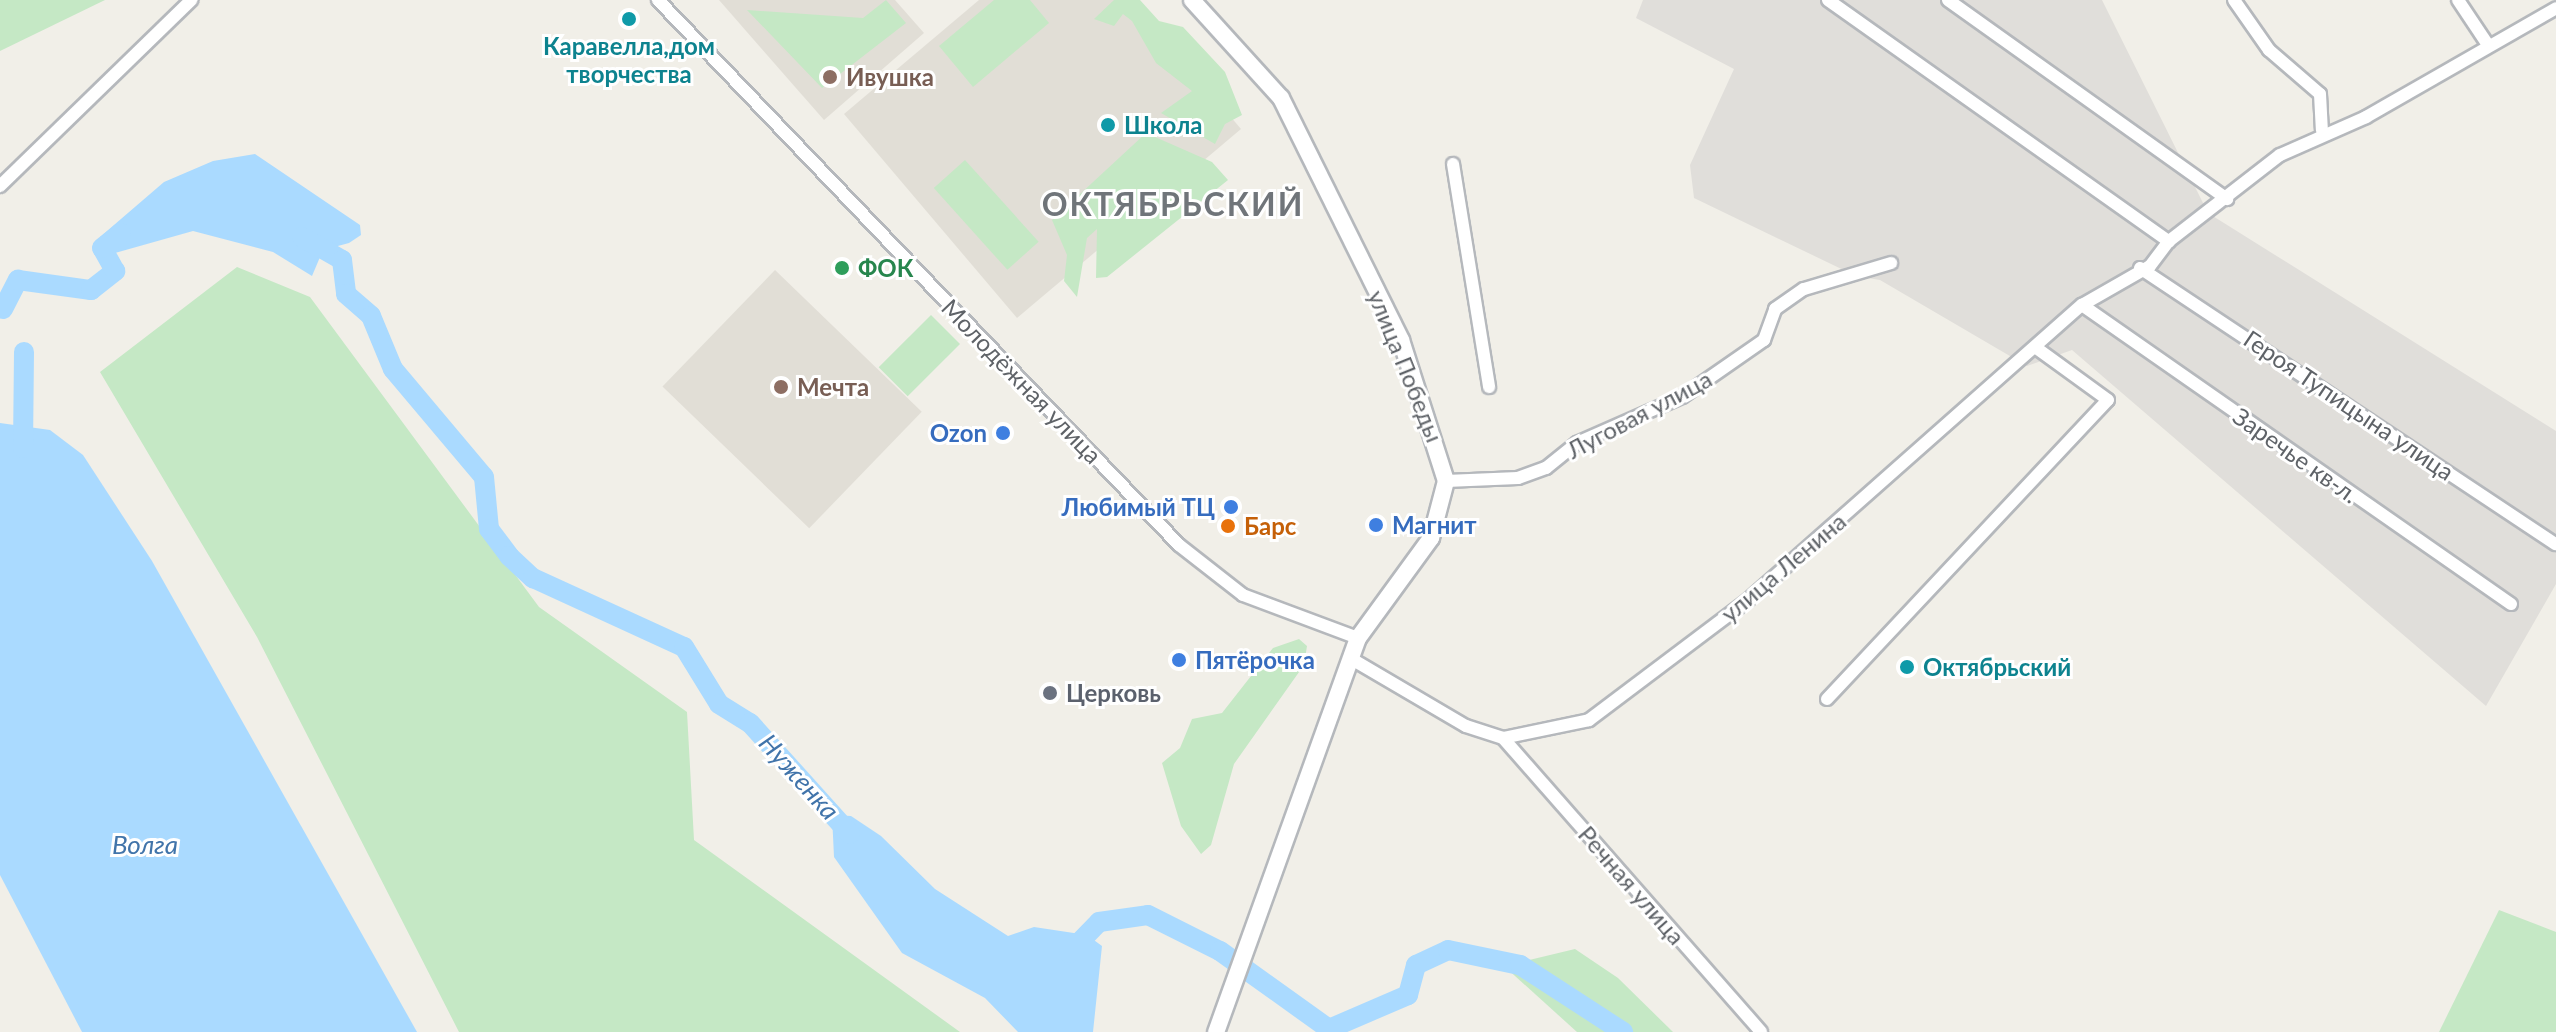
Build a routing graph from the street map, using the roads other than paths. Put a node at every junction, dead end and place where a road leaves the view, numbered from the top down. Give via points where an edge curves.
1 (191, 0) edge
2 (658, 0) edge
3 (1192, 0) edge
4 (1828, 0) edge
5 (1948, 0) edge
6 (2234, 0) edge
7 (2458, 0) edge
8 (2556, 8) edge
9 (2488, 45) junction
10 (2322, 130) junction
11 (1453, 164) dead end
12 (0, 186) edge
13 (2227, 199) junction
14 (2169, 241) junction
15 (1891, 263) dead end
16 (2140, 268) junction
17 (2082, 305) junction
18 (2035, 347) junction
19 (1489, 387) dead end
20 (1446, 481) junction
21 (2556, 544) edge
22 (2511, 604) dead end
23 (1358, 638) junction
24 (1350, 658) junction
25 (1827, 699) dead end
26 (1503, 738) junction
27 (1216, 1032) edge
28 (1761, 1032) edge

1 - 12 street
2 - 23 street, Молодёжная улица via 1179,545 1243,595
3 - 20 street, улица Победы via 1281,98 1401,340
4 - 14 street
5 - 13 street
6 - 10 street via 2269,50 2320,94
7 - 9 street
8 - 9 street, улица Ленина
9 - 10 street, улица Ленина via 2366,117
10 - 13 street, улица Ленина
11 - 19 street
13 - 14 street, улица Ленина
14 - 16 street, улица Ленина via 2156,261
15 - 20 street, Луговая улица via 1804,289 1775,309 1764,340 1682,397 1577,443 1546,468 1518,478
16 - 17 street, улица Ленина
16 - 21 street, Героя Тупицына улица
17 - 18 street, улица Ленина
17 - 22 street, Заречье кв-л.
18 - 25 street via 2108,400
18 - 26 street, улица Ленина via 1748,600 1589,720
20 - 23 street via 1431,538
23 - 24 street
24 - 26 street via 1466,726
24 - 27 street
26 - 28 street, Речная улица

